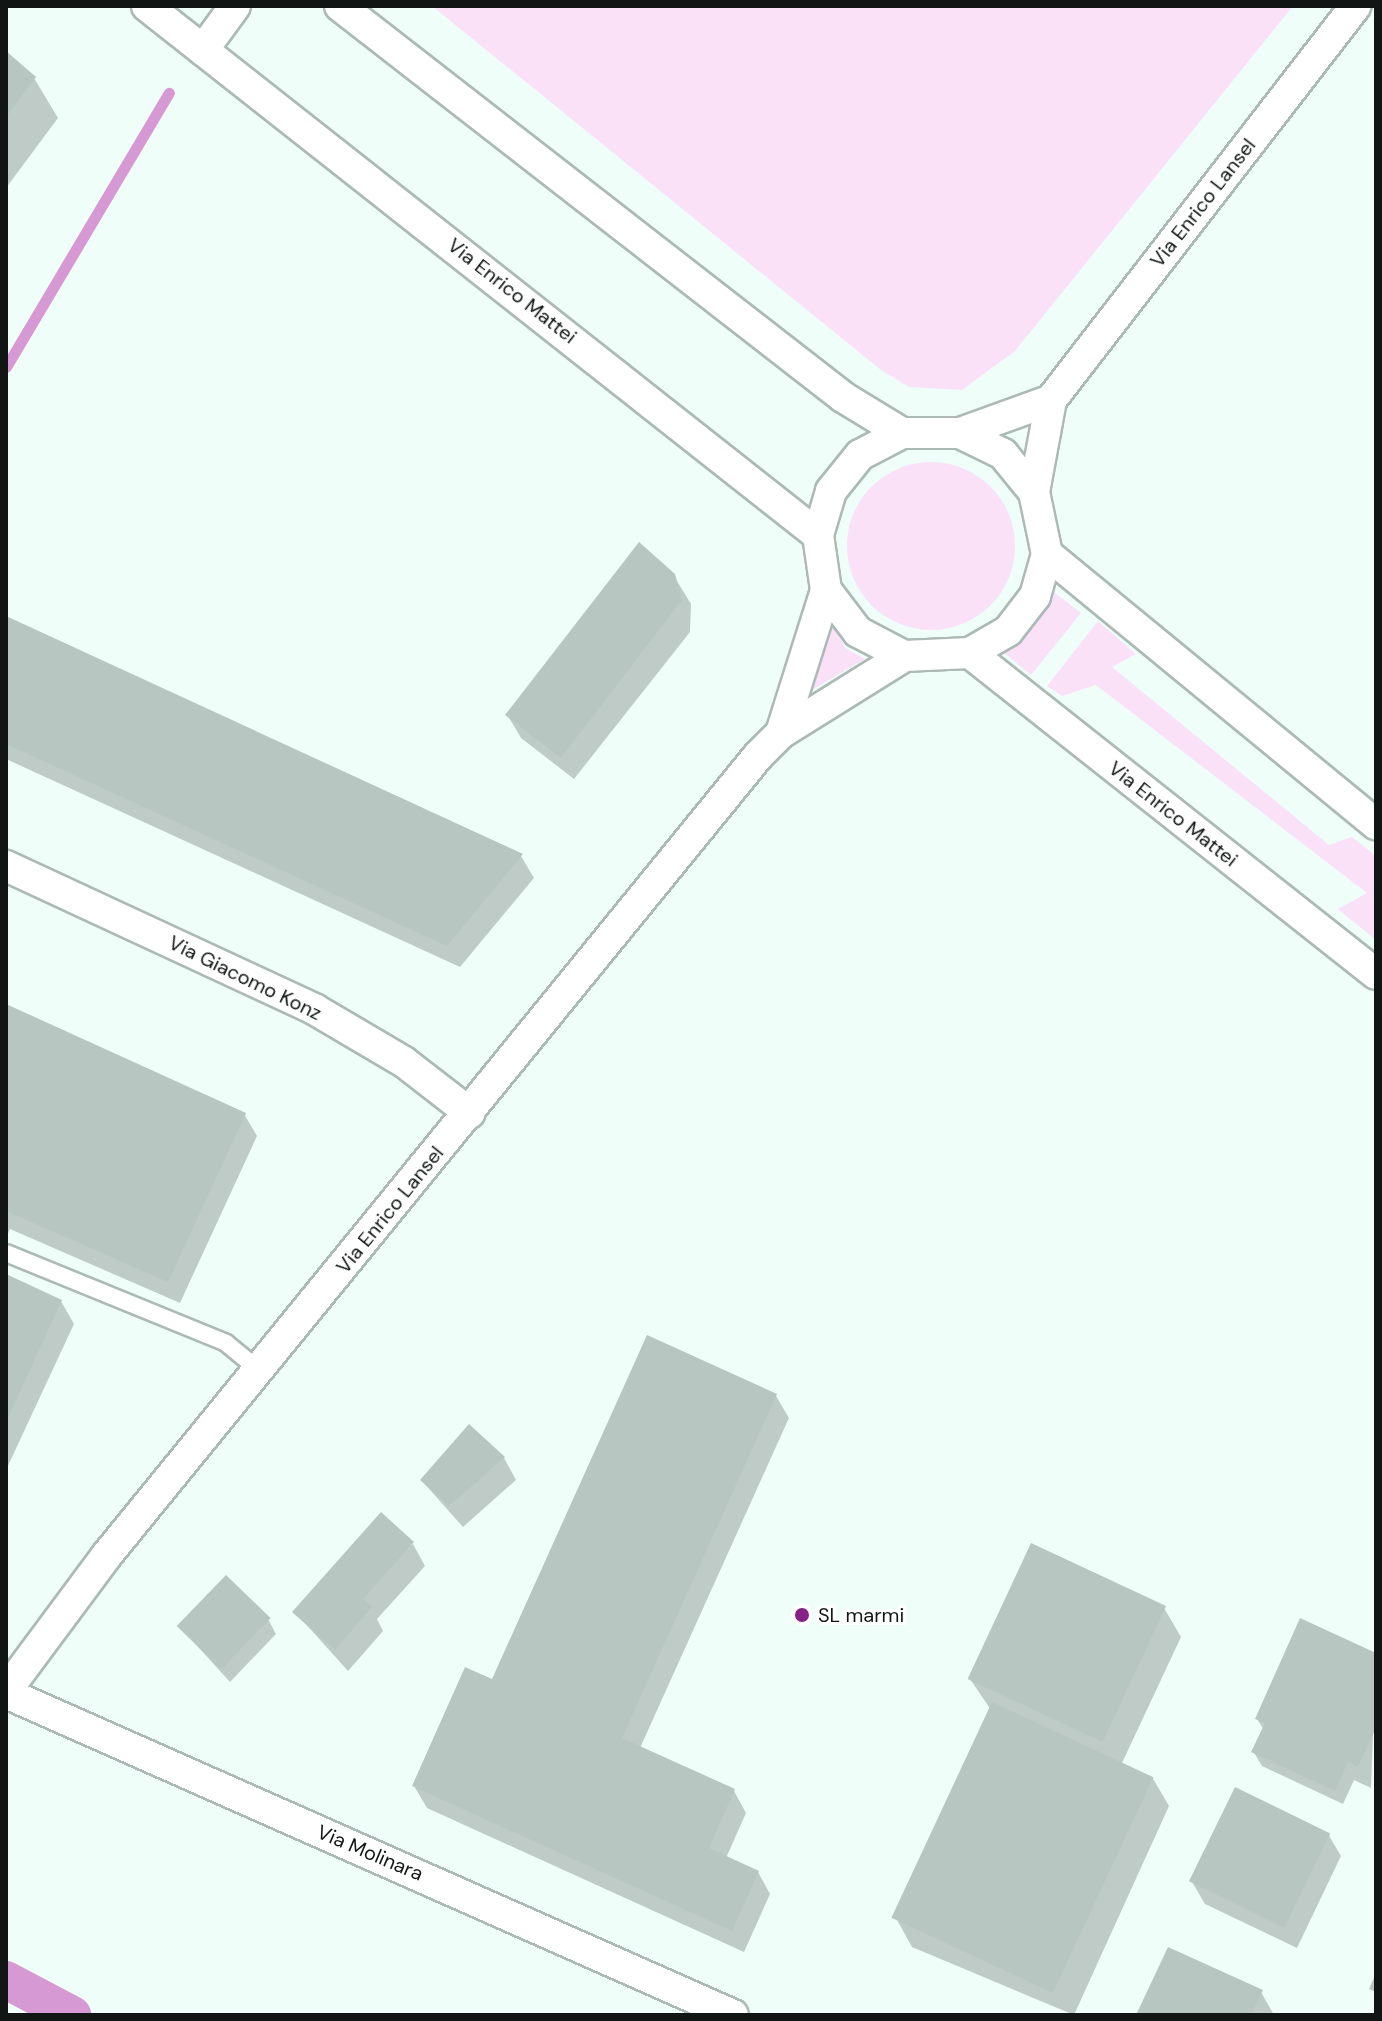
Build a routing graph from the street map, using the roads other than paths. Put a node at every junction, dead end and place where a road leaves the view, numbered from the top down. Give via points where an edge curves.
1 (147, 6) edge
2 (235, 6) edge
3 (340, 6) edge
4 (1355, 6) edge
5 (203, 50) junction
6 (1051, 400) junction
7 (902, 433) junction
8 (960, 433) junction
9 (1034, 492) junction
10 (818, 535) junction
11 (1047, 554) junction
12 (826, 590) junction
13 (970, 653) junction
14 (904, 656) junction
15 (781, 733) junction
16 (1376, 824) edge
17 (6, 866) edge
18 (1376, 974) edge
19 (470, 1113) junction
20 (6, 1253) edge
21 (259, 1370) junction
22 (6, 1692) edge
23 (733, 2015) edge

1 - 5 street, Via Enrico Mattei
2 - 5 street
3 - 7 street via 843,397
4 - 6 street, Via Enrico Lansel
5 - 10 street, Via Enrico Mattei
6 - 8 street
6 - 9 street, Via Enrico Lansel
7 - 8 street
7 - 10 street via 860,455 831,491
8 - 9 street via 1003,454
9 - 11 street
10 - 12 street
11 - 13 street via 1035,596 1008,631
11 - 16 street
12 - 14 street via 858,632
12 - 15 street, Via Enrico Lansel
13 - 14 street
13 - 18 street, Via Enrico Mattei
14 - 15 street, Via Enrico Lansel
15 - 19 street, Via Enrico Lansel
17 - 19 street, Via Giacomo Konz via 314,1009 404,1062
19 - 21 street, Via Enrico Lansel
20 - 21 lane via 226,1343
21 - 22 street, Via Enrico Lansel
22 - 23 street, Via Molinara

